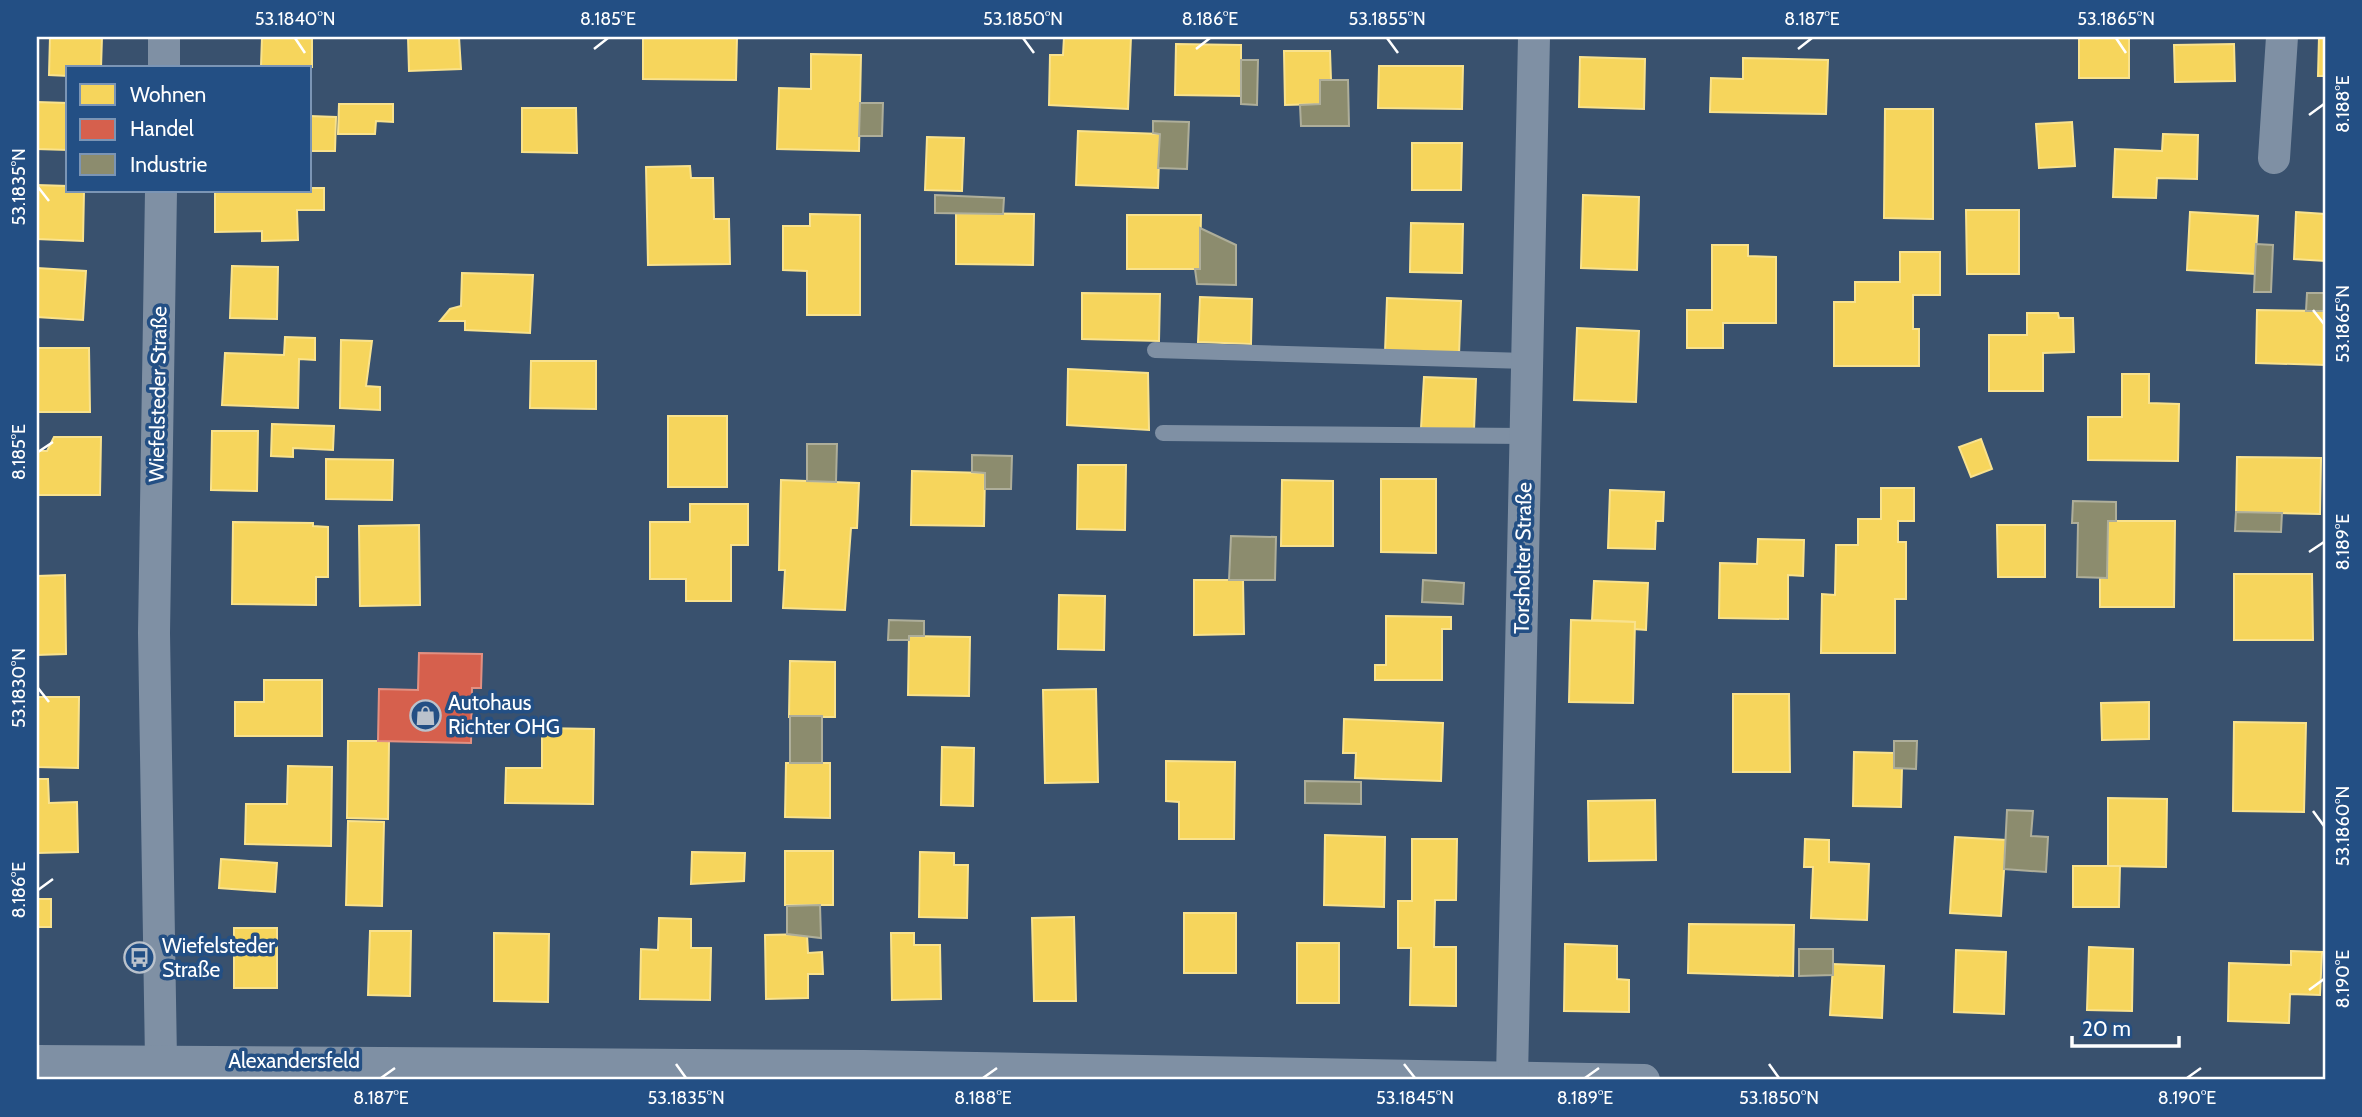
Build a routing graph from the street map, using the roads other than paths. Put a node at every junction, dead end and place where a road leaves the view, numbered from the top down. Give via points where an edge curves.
1 (164, 37) edge
2 (1534, 37) edge
3 (2282, 37) edge
4 (164, 66) edge
5 (2274, 158) dead end
6 (161, 192) edge
7 (1155, 350) dead end
8 (1526, 361) junction
9 (1163, 433) dead end
10 (1525, 436) junction
11 (161, 1060) junction
12 (37, 1061) edge
13 (1291, 1078) edge
14 (1512, 1078) junction
15 (1644, 1080) edge

1 - 4 street
2 - 8 street, Torsholter Straße
3 - 5 street
6 - 11 street, Wiefelsteder Straße via 154,633
7 - 8 lane
8 - 10 street, Torsholter Straße
9 - 10 lane
10 - 14 street, Torsholter Straße
11 - 12 street, Alexandersfeld
11 - 13 street, Alexandersfeld via 877,1066
13 - 14 street, Alexandersfeld
14 - 15 street, Alexandersfeld

